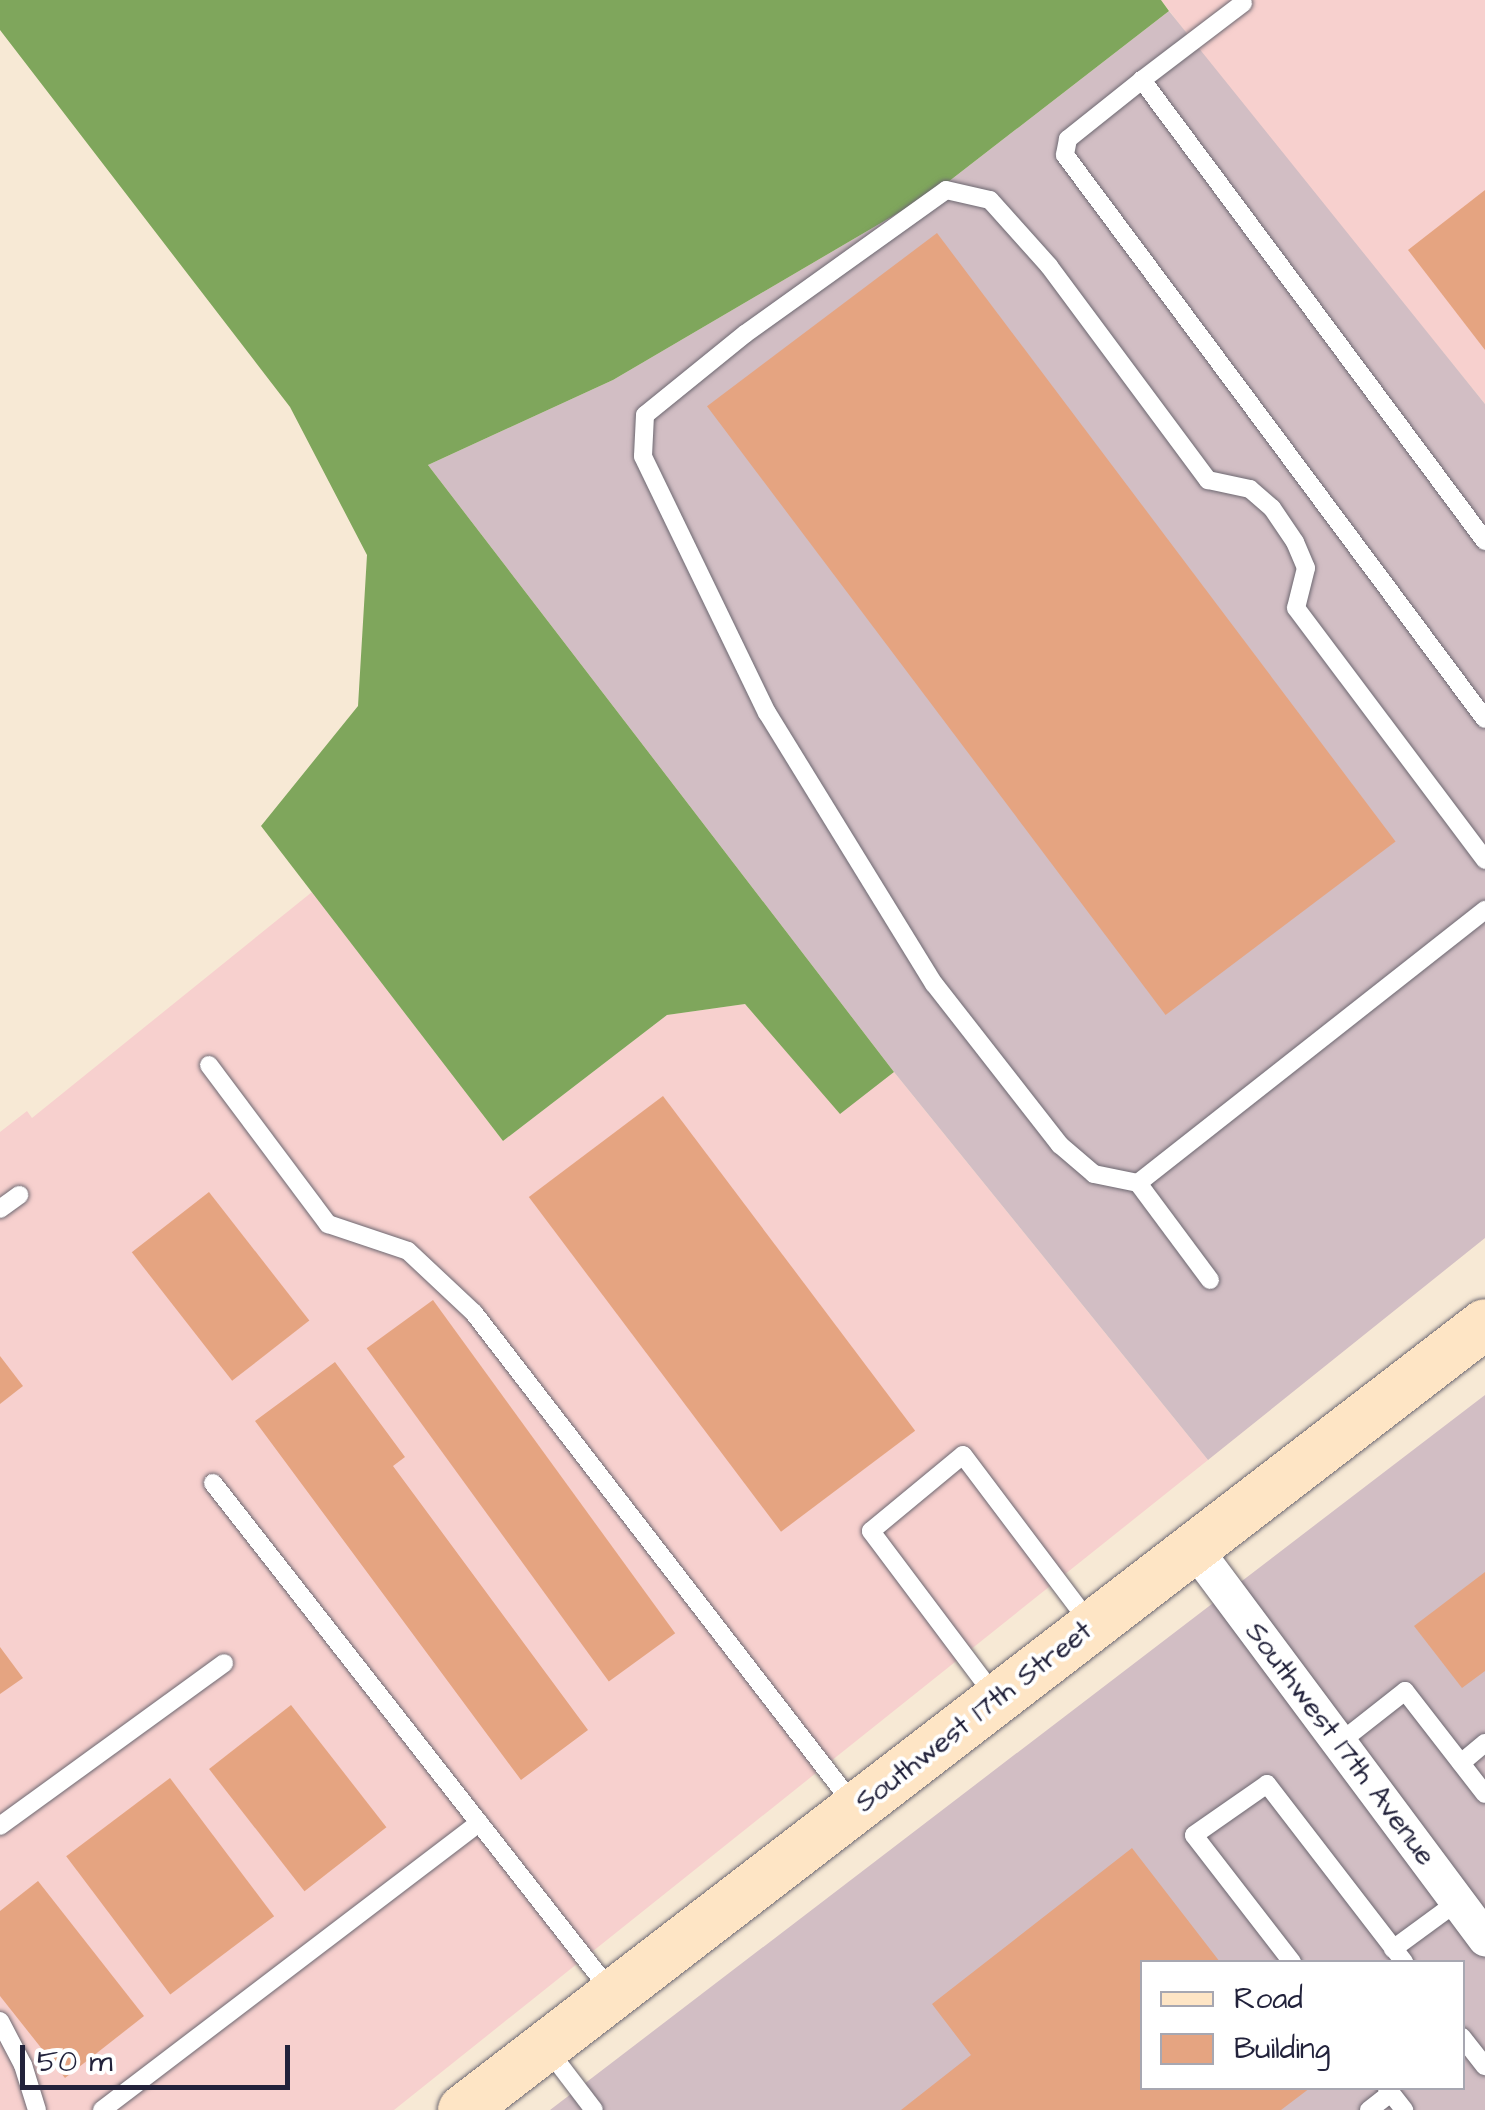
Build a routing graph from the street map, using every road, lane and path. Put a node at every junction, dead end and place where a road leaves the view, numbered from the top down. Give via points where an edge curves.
1 (1243, 1) edge
2 (1142, 80) junction
3 (1485, 541) edge
4 (1485, 719) edge
5 (1485, 860) edge
6 (1485, 910) edge
7 (209, 1065) dead end
8 (1138, 1183) junction
9 (19, 1195) dead end
10 (0, 1210) edge
11 (1210, 1280) dead end
12 (1480, 1338) edge
13 (213, 1484) dead end
14 (1194, 1548) junction
15 (1092, 1626) junction
16 (224, 1663) dead end
17 (997, 1700) junction
18 (1339, 1742) junction
19 (1485, 1743) edge
20 (1460, 1763) junction
21 (1485, 1794) edge
22 (856, 1808) junction
23 (479, 1824) junction
24 (0, 1826) edge
25 (1475, 1919) edge
26 (1398, 1956) edge
27 (1290, 1960) edge
28 (614, 1995) junction
29 (0, 2021) edge
30 (1465, 2041) edge
31 (546, 2046) junction
32 (1485, 2066) edge
33 (1389, 2090) edge
34 (38, 2110) edge
35 (102, 2110) edge
36 (463, 2110) edge
37 (594, 2110) edge
38 (1369, 2110) edge
39 (1404, 2110) edge

1 - 2 lane
2 - 3 lane
2 - 4 lane via 1068,139 1065,155
5 - 8 lane via 1296,608 1306,568 1272,508 1250,489 1208,480 1049,266 990,200 946,190 745,334 646,415 643,456 767,713 934,984 1060,1145 1094,1174
6 - 8 lane
7 - 22 lane via 328,1224 408,1251 474,1313
8 - 11 lane
9 - 10 lane
12 - 14 main road, Southwest 17th Street
13 - 23 lane
14 - 15 main road, Southwest 17th Street
14 - 18 street, Southwest 17th Avenue
15 - 17 main road, Southwest 17th Street
15 - 17 lane via 964,1455 871,1531
16 - 24 lane
17 - 22 main road, Southwest 17th Street
18 - 20 lane via 1405,1692
18 - 25 street, Southwest 17th Avenue
19 - 20 lane
20 - 21 lane
22 - 28 main road, Southwest 17th Street
23 - 28 lane
23 - 35 lane
25 - 26 lane
26 - 27 lane via 1266,1784 1194,1835
28 - 31 main road, Southwest 17th Street
29 - 34 lane
30 - 32 lane
31 - 36 main road, Southwest 17th Street
31 - 37 lane
33 - 38 lane
33 - 39 lane

